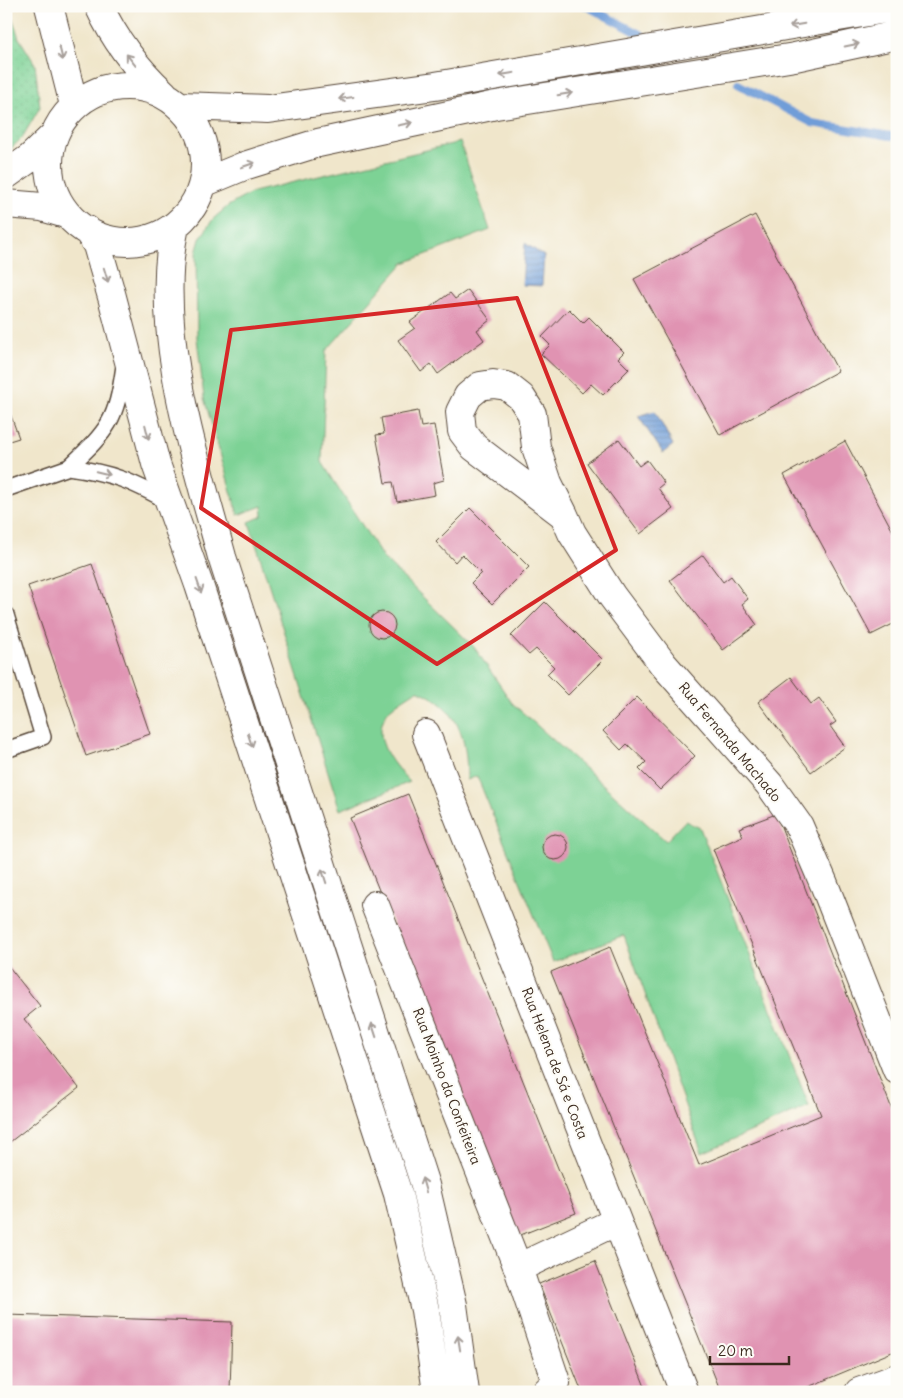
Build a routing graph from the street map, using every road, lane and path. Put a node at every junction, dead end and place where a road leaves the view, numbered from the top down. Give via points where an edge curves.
1 (49, 6) edge
2 (99, 6) edge
3 (897, 7) edge
4 (897, 35) edge
5 (172, 100) junction
6 (74, 105) junction
7 (54, 135) junction
8 (6, 175) edge
9 (203, 183) junction
10 (6, 204) edge
11 (66, 214) junction
12 (175, 226) junction
13 (87, 230) junction
14 (126, 350) junction
15 (69, 467) junction
16 (6, 489) edge
17 (169, 502) junction
18 (564, 515) junction
19 (6, 615) edge
20 (426, 734) dead end
21 (6, 750) edge
22 (376, 905) dead end
23 (897, 1070) edge
24 (617, 1221) junction
25 (518, 1268) junction
26 (897, 1378) edge
27 (437, 1392) edge
28 (465, 1392) edge
29 (546, 1392) edge
30 (684, 1392) edge
31 (859, 1392) edge

1 -> 6 street
5 -> 2 street via 142,74 126,54
3 -> 5 street via 435,86 268,110
9 -> 4 street via 244,166 318,143 496,105 794,57
5 - 6 street via 152,89 124,85 98,90
5 - 9 street via 189,116 200,135 206,162
6 - 7 street
7 - 8 street
7 - 11 street via 48,156 52,190
9 - 12 street via 192,208
10 - 11 street via 42,207
11 - 13 street
12 - 13 street via 150,239 121,243 95,236
28 -> 12 street via 452,1305 425,1185 228,576 193,454 173,348 170,261
13 -> 14 street via 97,245
14 - 15 lane via 119,400 111,421
14 -> 17 street
15 - 16 lane
15 -> 17 lane via 128,480
17 -> 27 street via 200,585 398,1194 425,1310
18 - 18 street, Rua Fernanda Machado via 474,447 462,431 460,412 468,396 480,386 507,386 521,397 532,414 536,447 548,483
18 - 23 street, Rua Fernanda Machado via 602,581 638,632 768,784 799,826
19 - 21 lane via 44,737
20 - 24 street, Rua Helena de Sá e Costa
22 - 25 street, Rua Moinho da Confeiteira
24 - 25 street
24 - 30 street, Rua Helena de Sá e Costa
25 - 29 street, Rua Moinho da Confeiteira via 556,1382
26 - 31 street

